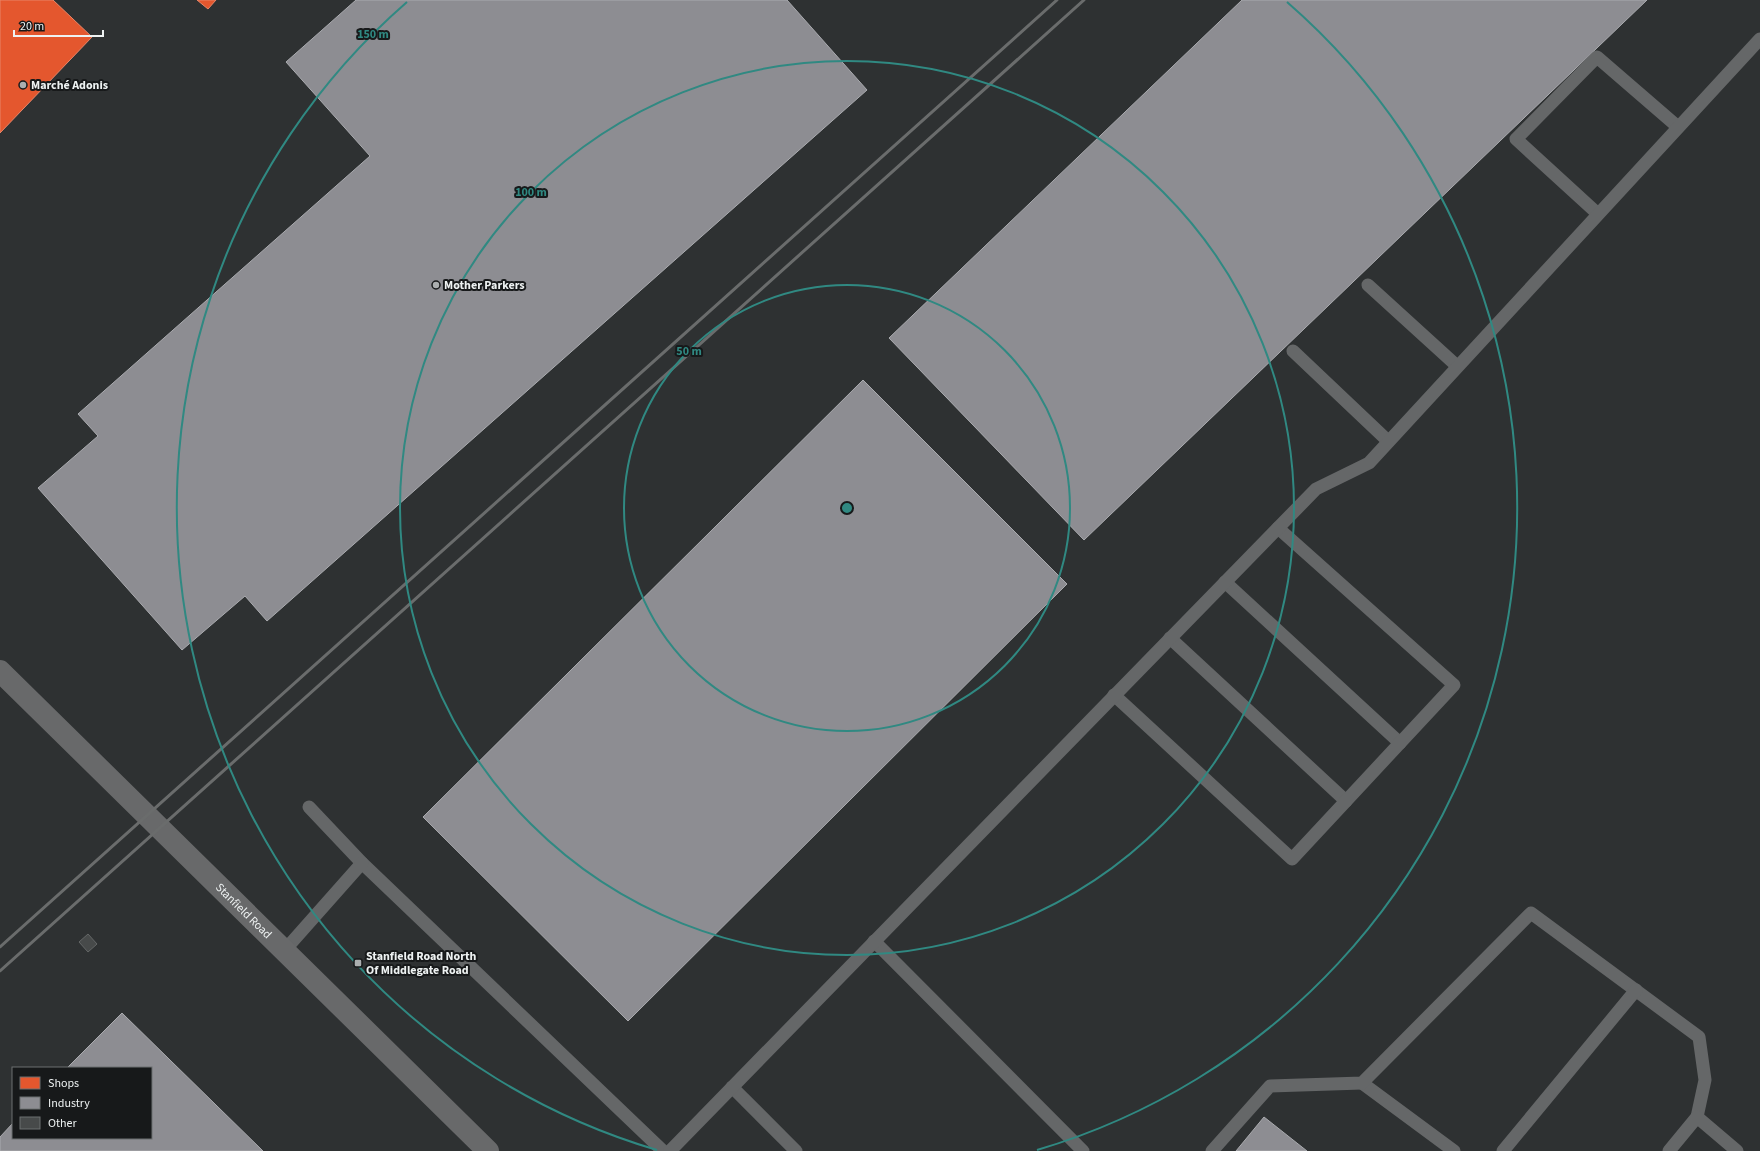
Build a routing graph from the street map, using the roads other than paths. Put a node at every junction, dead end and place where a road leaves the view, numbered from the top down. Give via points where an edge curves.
1 (1760, 38) edge
2 (1678, 127) junction
3 (1598, 214) junction
4 (1368, 285) dead end
5 (1293, 351) dead end
6 (1457, 366) junction
7 (1388, 441) junction
8 (1278, 528) junction
9 (1225, 582) junction
10 (1170, 638) junction
11 (0, 671) edge
12 (1114, 695) junction
13 (1400, 743) junction
14 (1346, 801) junction
15 (310, 807) dead end
16 (362, 864) junction
17 (874, 941) junction
18 (284, 951) junction
19 (1636, 990) junction
20 (1362, 1083) junction
21 (732, 1087) junction
22 (1697, 1117) junction
23 (488, 1151) edge
24 (663, 1151) edge
25 (670, 1151) edge
26 (796, 1151) edge
27 (1083, 1151) edge
28 (1212, 1151) edge
29 (1454, 1151) edge
30 (1503, 1151) edge
31 (1668, 1151) edge
32 (1737, 1151) edge

1 - 2 lane
2 - 3 lane
2 - 3 lane via 1597,57 1516,138
3 - 6 lane
4 - 6 lane
5 - 7 lane
6 - 7 lane
7 - 8 lane via 1369,463 1316,489
8 - 9 lane
8 - 13 lane via 1454,685
9 - 10 lane
9 - 13 lane
10 - 12 lane
10 - 14 lane
11 - 18 street, Stanfield Road
12 - 14 lane via 1292,858
12 - 17 lane
13 - 14 lane
15 - 16 lane
16 - 18 lane
16 - 24 lane
17 - 21 lane
17 - 27 lane
18 - 23 street, Stanfield Road
19 - 20 lane via 1531,913
19 - 22 lane via 1699,1037 1705,1080
19 - 30 lane
20 - 28 lane via 1270,1086
20 - 29 lane
21 - 25 lane
21 - 26 lane
22 - 31 lane
22 - 32 lane

